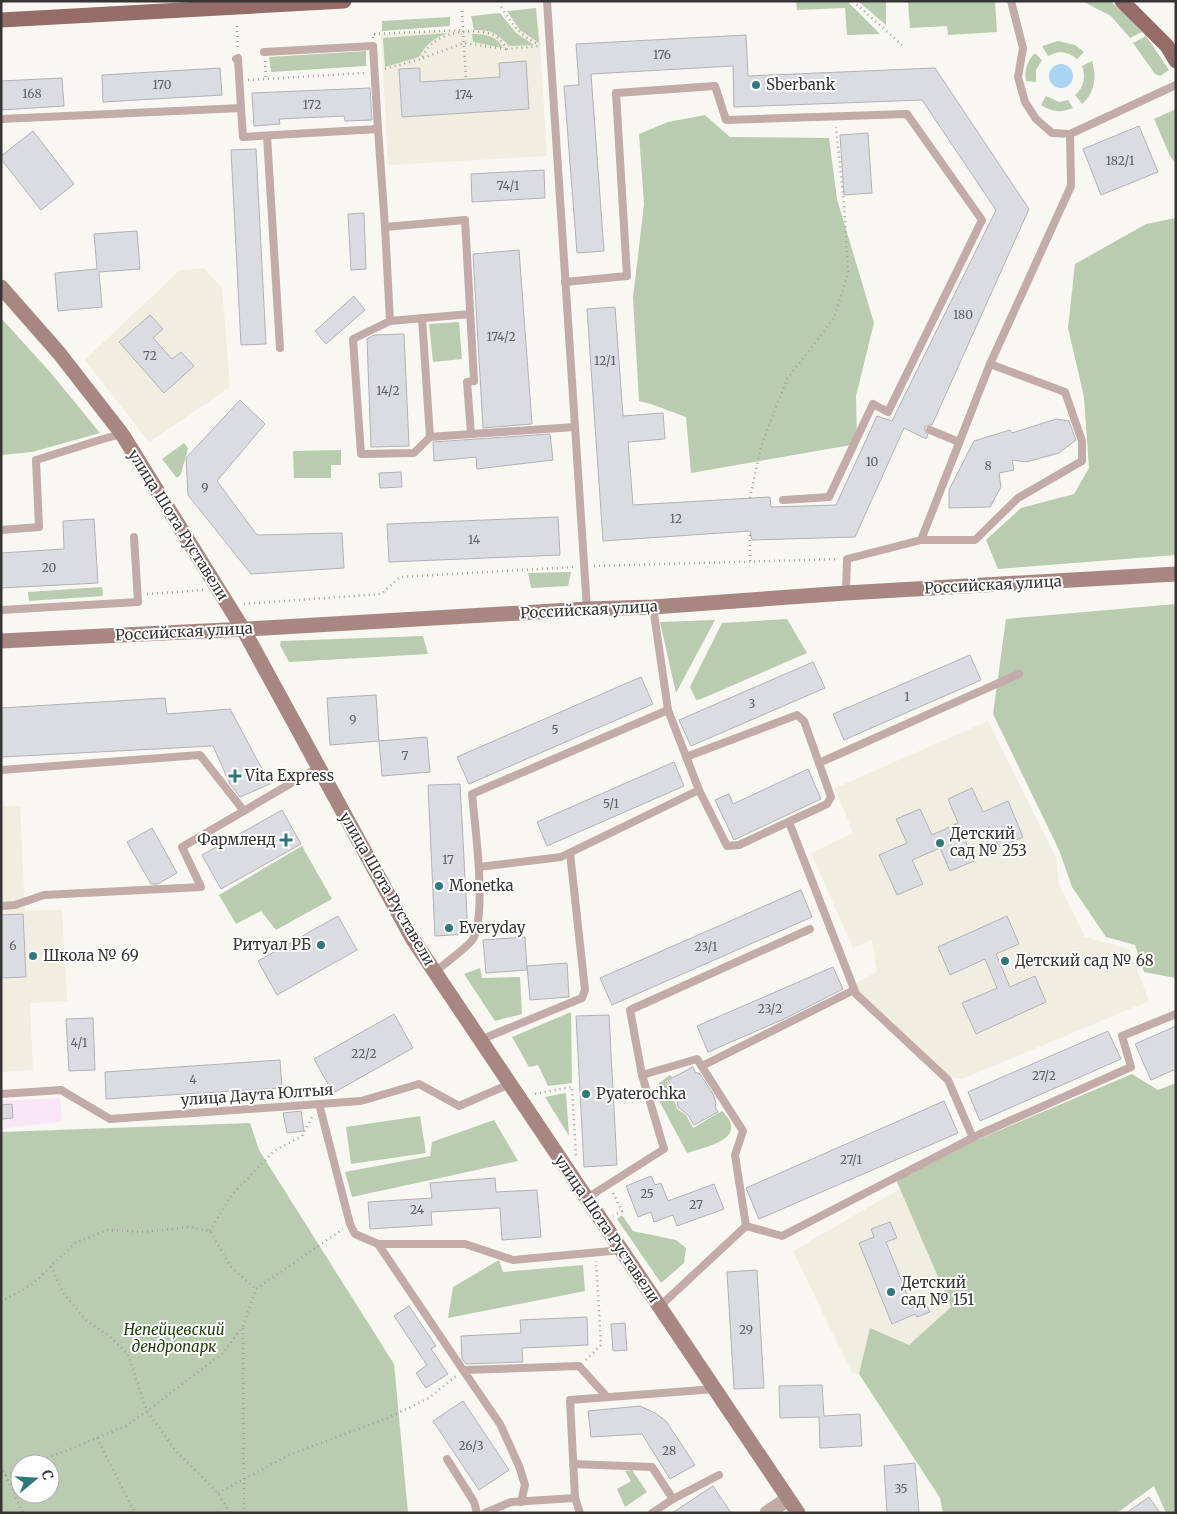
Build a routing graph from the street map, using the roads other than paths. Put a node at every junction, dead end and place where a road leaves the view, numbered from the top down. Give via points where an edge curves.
1 (344, 1) edge
2 (548, 1) edge
3 (1011, 1) edge
4 (1122, 1) edge
5 (102, 8) edge
6 (1, 20) edge
7 (264, 52) road end
8 (237, 58) road end
9 (1176, 61) edge
10 (1176, 85) edge
11 (241, 108) junction
12 (1, 119) edge
13 (378, 129) junction
14 (1070, 134) junction
15 (267, 136) junction
16 (385, 227) junction
17 (565, 282) junction
18 (1, 287) edge
19 (470, 314) junction
20 (422, 318) junction
21 (390, 321) junction
22 (280, 348) dead end
23 (990, 364) junction
24 (575, 427) junction
25 (930, 430) dead end
26 (122, 434) junction
27 (471, 434) junction
28 (430, 437) junction
29 (959, 442) junction
30 (783, 500) dead end
31 (1, 530) edge
32 (134, 537) dead end
33 (921, 540) junction
34 (1176, 574) edge
35 (846, 593) junction
36 (653, 606) junction
37 (587, 609) junction
38 (1, 610) edge
39 (243, 629) junction
40 (1, 641) edge
41 (1019, 674) dead end
42 (668, 710) junction
43 (686, 757) junction
44 (819, 763) junction
45 (319, 767) junction
46 (1, 770) edge
47 (699, 790) junction
48 (244, 811) junction
49 (789, 822) junction
50 (570, 853) junction
51 (478, 867) junction
52 (1, 906) edge
53 (810, 929) dead end
54 (435, 972) junction
55 (854, 990) junction
56 (1176, 1014) edge
57 (480, 1040) junction
58 (702, 1066) junction
59 (642, 1075) junction
60 (510, 1084) junction
61 (1, 1094) edge
62 (319, 1104) junction
63 (973, 1138) junction
64 (587, 1198) junction
65 (746, 1226) junction
66 (378, 1244) junction
67 (622, 1250) junction
68 (659, 1306) junction
69 (462, 1370) junction
70 (715, 1389) junction
71 (607, 1397) junction
72 (447, 1459) dead end
73 (573, 1464) junction
74 (719, 1475) dead end
75 (575, 1498) junction
76 (673, 1499) junction
77 (788, 1499) junction
78 (522, 1502) junction
79 (476, 1513) edge
80 (485, 1513) edge
81 (580, 1513) edge
82 (652, 1513) edge
83 (767, 1513) edge
84 (798, 1513) edge

1 - 5 main road
2 - 17 lane
3 - 14 lane via 1023,48 1018,77 1025,102 1036,119 1052,133
4 - 9 main road via 1166,46
5 - 6 main road
7 - 13 lane via 373,46
8 - 11 lane
10 - 14 lane
11 - 12 lane
11 - 15 lane via 243,137
13 - 15 lane
13 - 16 lane
14 - 23 lane via 1071,186
15 - 22 lane
16 - 19 lane via 465,220
16 - 21 lane
17 - 24 lane
17 - 30 lane via 628,276 616,93 715,86 726,120 906,114 982,220 888,412 873,404 830,497
18 - 26 street, улица Шота Руставели via 59,353
19 - 20 lane
19 - 27 lane via 474,381 468,382
20 - 21 lane
20 - 28 lane
21 - 28 lane via 353,339 361,454 414,453
23 - 29 lane
23 - 33 lane via 1065,392 1082,441 1082,460 1018,498 975,540
24 - 27 lane
24 - 37 lane
25 - 29 lane
26 - 31 lane via 36,460 39,527
26 - 39 street, улица Шота Руставели
27 - 28 lane
29 - 33 lane
32 - 38 lane via 138,602
33 - 35 lane via 847,559
34 - 35 street, Российская улица
35 - 36 street, Российская улица
36 - 37 street, Российская улица
36 - 42 lane
37 - 39 street, Российская улица
39 - 40 street, Российская улица
39 - 45 street, улица Шота Руставели
41 - 44 lane
42 - 43 lane
42 - 51 lane via 472,794
43 - 44 lane via 797,715 804,721
43 - 47 lane
44 - 49 lane via 831,797 827,804
45 - 48 lane
45 - 54 street, улица Шота Руставели via 412,938
46 - 48 lane via 200,755
47 - 49 lane via 727,846 739,845
47 - 50 lane
48 - 52 lane via 182,848 201,887 44,895 15,905
49 - 55 lane
50 - 51 lane via 561,857
50 - 57 lane via 585,990 582,998
51 - 54 lane via 479,922 472,941
53 - 59 lane via 630,1010
54 - 57 street, улица Шота Руставели
55 - 58 lane
55 - 63 lane via 948,1080
56 - 63 lane via 1122,1036 1131,1067
57 - 60 street, улица Шота Руставели
58 - 59 lane via 697,1059
58 - 65 lane via 743,1131 735,1154
59 - 64 lane via 664,1149
60 - 62 lane, улица Даута Юлтыя via 459,1106 419,1084 361,1101
60 - 64 street, улица Шота Руставели
61 - 62 lane, улица Даута Юлтыя via 61,1090 110,1119
62 - 66 lane via 350,1224 355,1234
63 - 65 lane via 782,1236
64 - 67 street, улица Шота Руставели
65 - 68 lane
66 - 67 lane via 464,1244 513,1260
66 - 69 lane
67 - 68 street, улица Шота Руставели
68 - 70 street, улица Шота Руставели
69 - 71 lane via 580,1366
69 - 78 lane via 500,1424 525,1485
70 - 71 lane
70 - 77 street, улица Шота Руставели
71 - 73 lane via 570,1400
72 - 79 lane via 474,1502
73 - 75 lane
73 - 76 lane via 652,1467
74 - 76 lane
75 - 78 lane
75 - 81 lane
76 - 82 lane
77 - 83 street
77 - 84 street, улица Шота Руставели
78 - 80 lane via 511,1502

